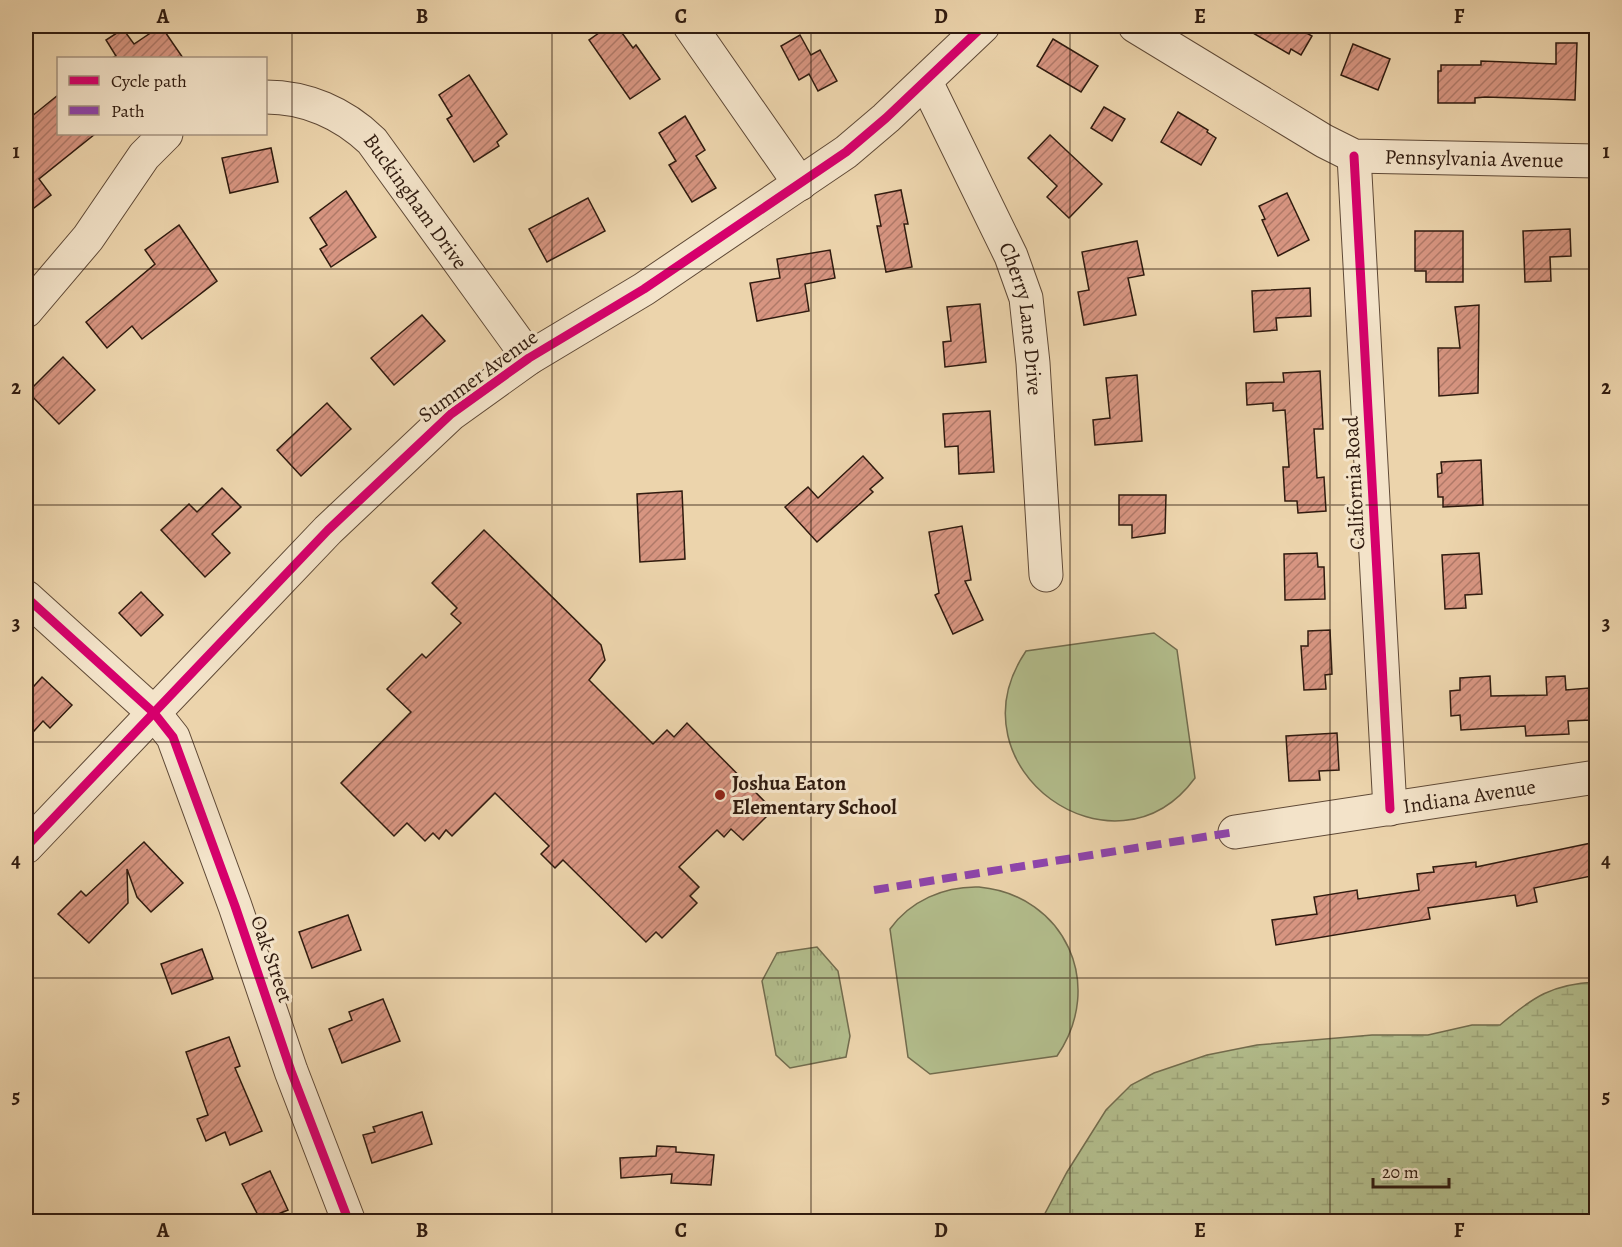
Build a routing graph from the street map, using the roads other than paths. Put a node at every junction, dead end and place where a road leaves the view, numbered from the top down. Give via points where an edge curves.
1 (690, 26) edge
2 (983, 26) edge
3 (1135, 26) edge
4 (926, 82) junction
5 (267, 97) edge
6 (165, 135) edge
7 (1354, 156) junction
8 (1596, 161) edge
9 (800, 184) junction
10 (26, 311) edge
11 (529, 358) junction
12 (1046, 575) dead end
13 (26, 597) edge
14 (154, 713) junction
15 (1596, 777) edge
16 (1390, 809) junction
17 (1235, 832) dead end
18 (26, 848) edge
19 (349, 1221) edge

1 - 9 street
2 - 4 street, Summer Avenue
3 - 7 street, Pennsylvania Avenue
4 - 9 street, Summer Avenue via 846,152
4 - 12 street, Cherry Lane Drive via 1011,256 1026,298 1034,363
5 - 11 street, Buckingham Drive via 316,105 344,119 372,141
6 - 10 street via 144,156 88,237
7 - 8 street, Pennsylvania Avenue
7 - 16 street, California Road
9 - 11 street, Summer Avenue via 645,290
11 - 14 street, Summer Avenue via 451,414 402,457
13 - 14 street, Oak Street
14 - 18 street, Summer Avenue
14 - 19 street, Oak Street via 176,743 291,1071
15 - 16 street, Indiana Avenue
16 - 17 street, Indiana Avenue

